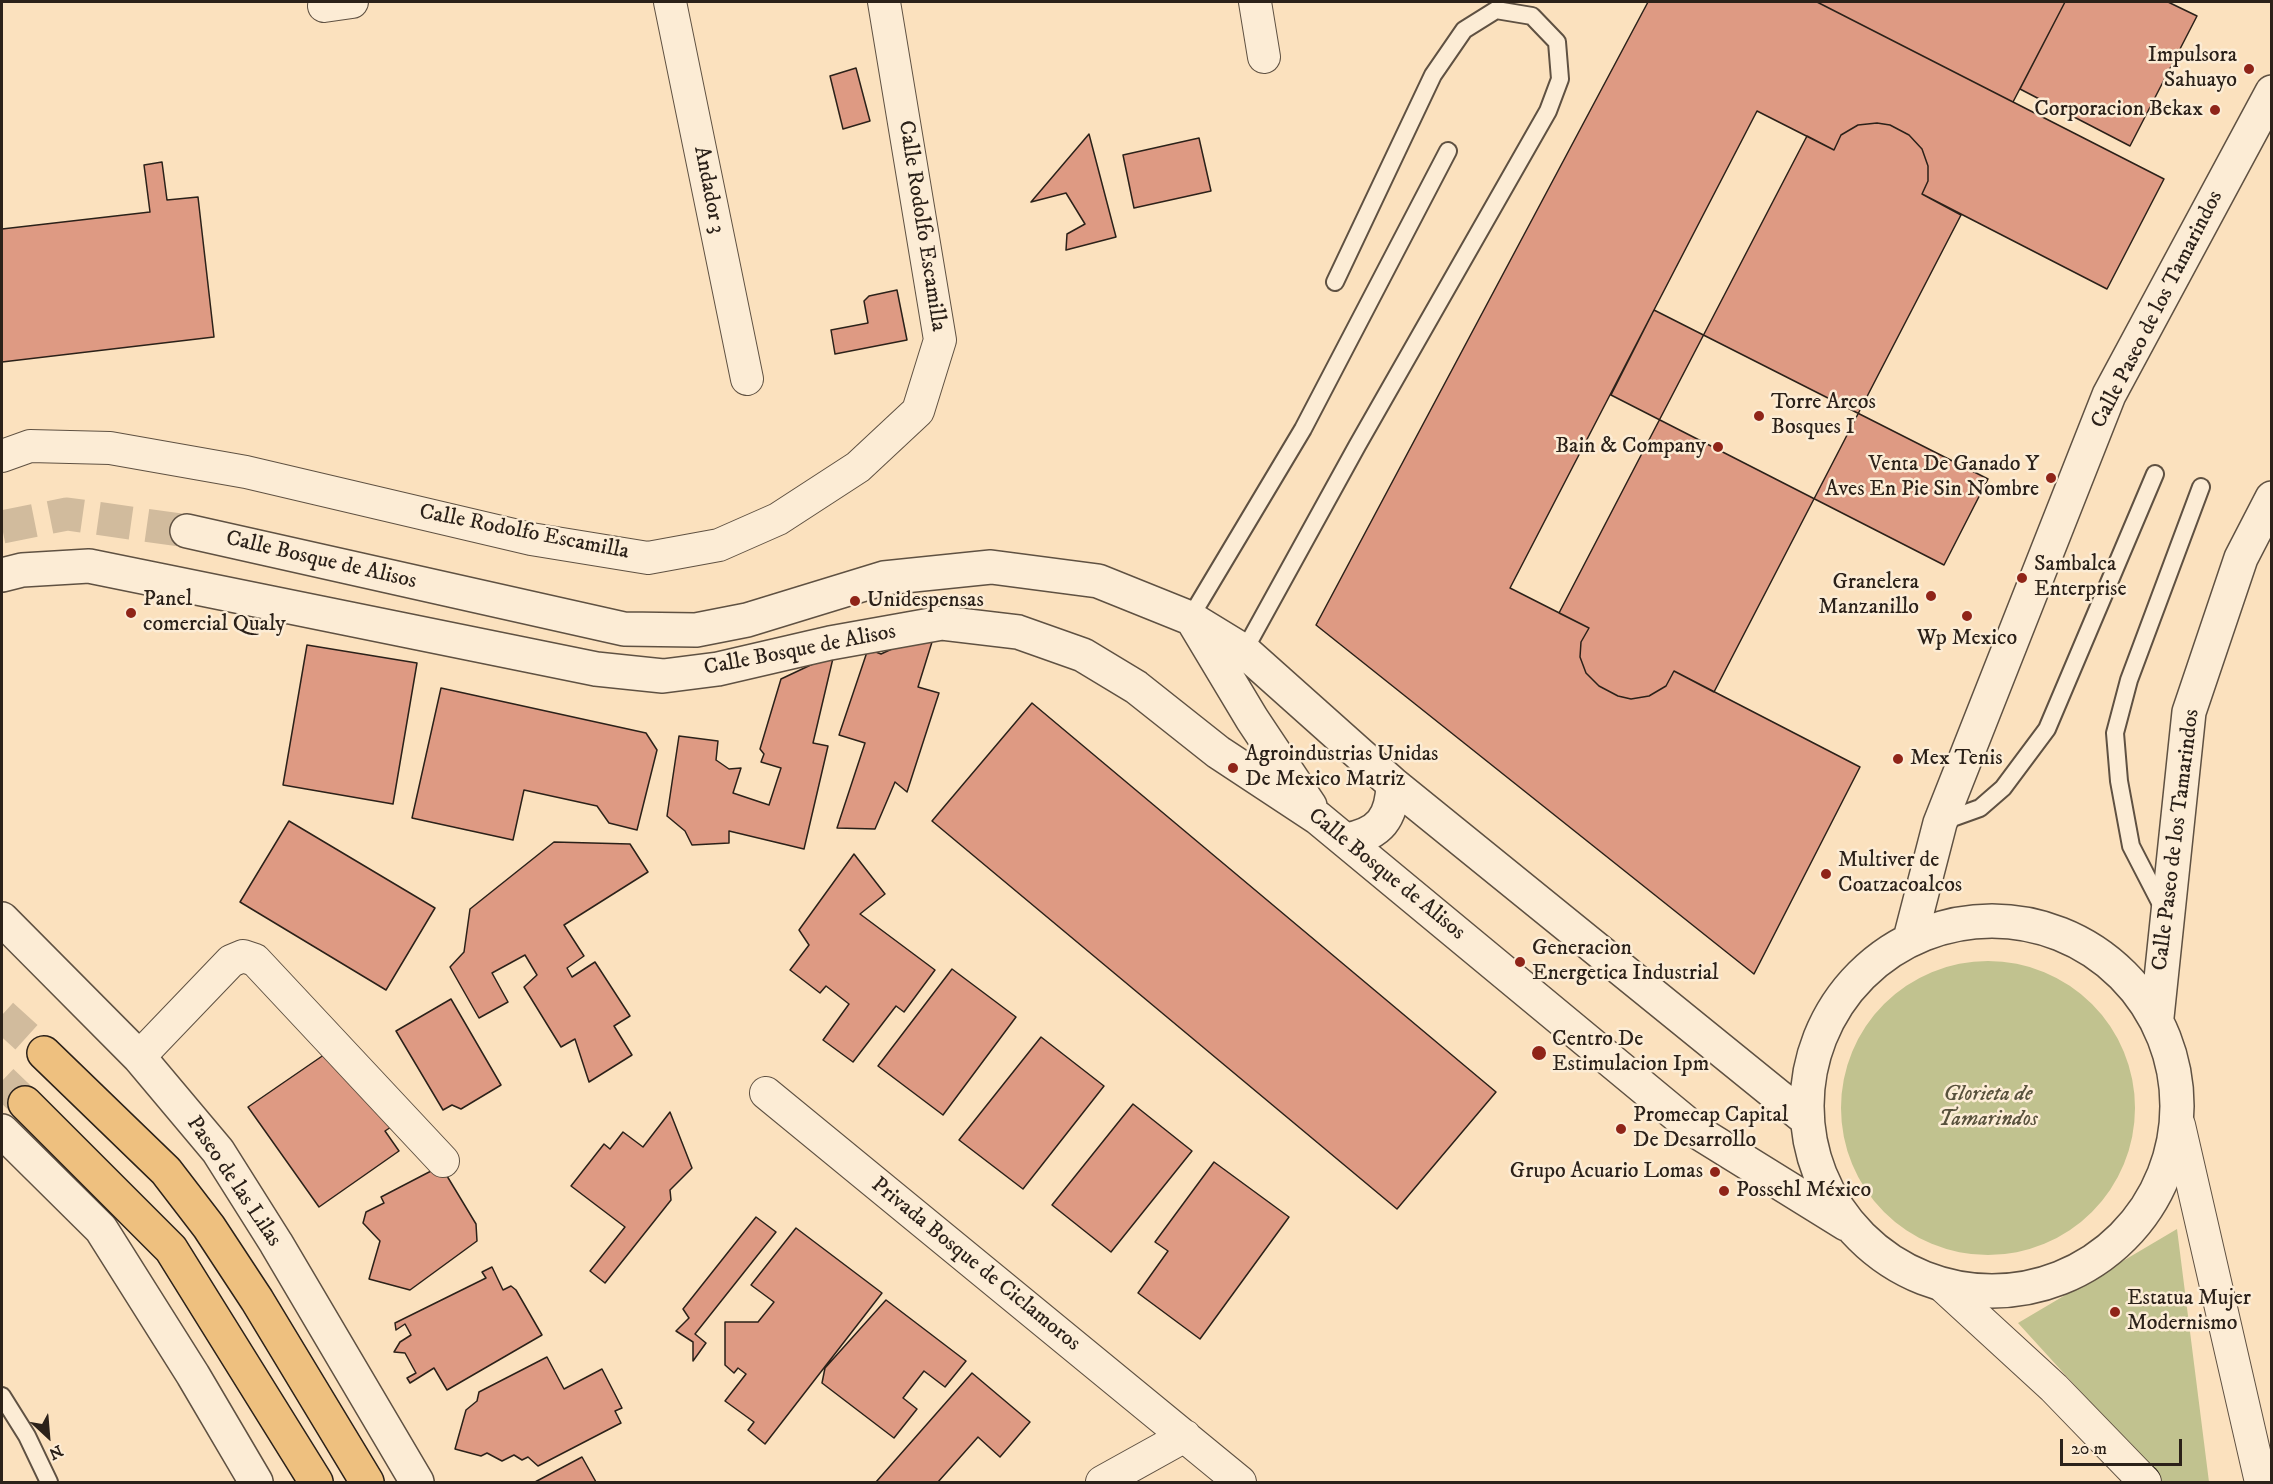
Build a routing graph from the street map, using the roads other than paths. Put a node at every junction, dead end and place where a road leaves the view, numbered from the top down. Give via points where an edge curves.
1 (670, 2) edge
2 (884, 2) edge
3 (1255, 2) edge
4 (1264, 57) dead end
5 (2271, 92) edge
6 (1448, 151) dead end
7 (1335, 282) dead end
8 (747, 379) dead end
9 (2, 456) edge
10 (2156, 474) dead end
11 (2202, 487) dead end
12 (2271, 498) edge
13 (187, 531) tunnel mouth
14 (2, 575) edge
15 (1190, 618) junction
16 (1244, 651) junction
17 (1393, 784) junction
18 (1318, 818) junction
19 (1940, 823) junction
20 (1346, 840) junction
21 (2168, 917) junction
22 (2, 919) edge
23 (1910, 939) junction
24 (2157, 1017) junction
25 (44, 1053) tunnel mouth
26 (140, 1057) junction
27 (766, 1093) dead end
28 (25, 1103) tunnel mouth
29 (1805, 1118) junction
30 (2180, 1125) junction
31 (2, 1131) tunnel mouth
32 (443, 1161) dead end
33 (1846, 1224) junction
34 (1945, 1288) junction
35 (2, 1396) edge
36 (1185, 1436) junction
37 (1226, 1479) edge
38 (49, 1482) edge
39 (256, 1482) edge
40 (316, 1482) edge
41 (367, 1482) edge
42 (417, 1482) edge
43 (1102, 1482) edge
44 (2144, 1482) edge
45 (2261, 1482) edge

1 - 8 street, Andador 3
2 - 9 street, Calle Rodolfo Escamilla via 940,340 918,411 858,467 778,519 719,545 648,558 531,539 246,472 110,448 30,446
3 - 4 street
5 - 19 street, Calle Paseo de los Tamarindos via 2109,395
6 - 15 lane via 1303,429
7 - 16 lane via 1432,75 1464,30 1496,10 1532,16 1557,42 1560,79 1548,111
10 - 19 lane via 2046,729 2003,788 1980,808
11 - 21 lane via 2128,680 2115,733 2119,781 2132,846
12 - 21 street, Calle Paseo de los Tamarindos via 2241,558 2189,712
13 - 15 street, Calle Bosque de Alisos via 624,629 696,630 747,620 884,579 991,567 1098,581
14 - 18 street, Calle Bosque de Alisos via 89,566 596,669 663,676 718,669 942,623 1018,632 1083,655 1136,687 1218,752
15 - 16 street, Calle Bosque de Alisos
15 - 18 street
16 - 17 street, Calle Bosque de Alisos
17 - 20 street via 1393,801 1377,829
17 - 29 street, Calle Bosque de Alisos
18 - 20 street, Calle Bosque de Alisos
19 - 23 street, Calle Paseo de los Tamarindos
20 - 33 street, Calle Bosque de Alisos via 1696,1131
21 - 24 street, Calle Paseo de los Tamarindos
22 - 26 street, Paseo de las Lilas
23 - 24 street via 1964,922 2021,922 2076,939 2122,971
23 - 29 street via 1865,970 1831,1012 1810,1063
24 - 30 street via 2176,1069
25 - 41 main road via 166,1171 209,1227
26 - 32 street via 231,961 243,956 255,960
26 - 42 street, Paseo de las Lilas via 218,1151
27 - 36 street, Privada Bosque de Ciclamoros
28 - 40 main road via 171,1249
29 - 33 street via 1816,1172
30 - 34 street via 2154,1202 2100,1260 2025,1291
30 - 45 street
31 - 39 street via 101,1229
33 - 34 street via 1890,1264
34 - 44 street via 2054,1388
35 - 38 lane
36 - 37 street, Privada Bosque de Ciclamoros
36 - 43 street

